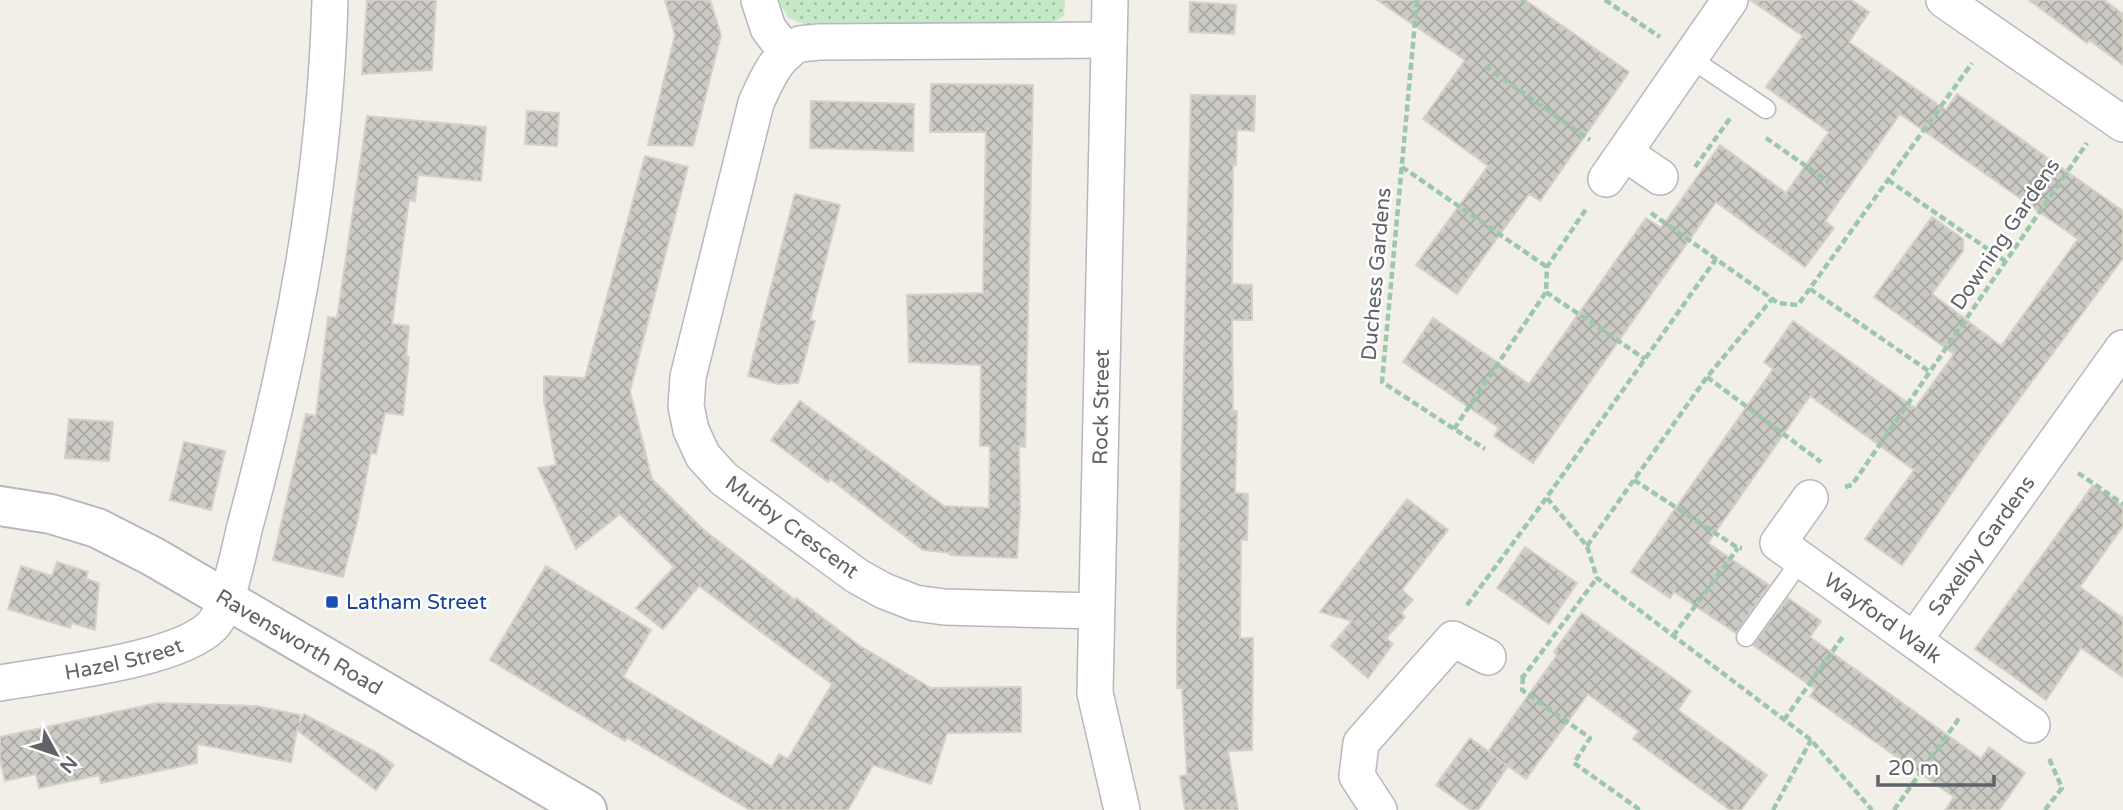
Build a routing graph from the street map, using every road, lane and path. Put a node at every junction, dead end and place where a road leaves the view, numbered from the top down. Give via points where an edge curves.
1 (330, 0) edge
2 (759, 0) edge
3 (1110, 0) edge
4 (1417, 0) edge
5 (1605, 0) edge
6 (1730, 0) edge
7 (1944, 0) edge
8 (1993, 33) junction
9 (1109, 40) junction
10 (787, 53) junction
11 (1690, 58) junction
12 (1485, 66) dead end
13 (1766, 109) dead end
14 (2115, 119) edge
15 (1743, 122) dead end
16 (1765, 137) dead end
17 (1617, 164) junction
18 (1402, 166) junction
19 (1888, 180) junction
20 (1829, 182) dead end
21 (1671, 188) junction
22 (1658, 219) junction
23 (1716, 259) junction
24 (2005, 261) junction
25 (1547, 267) junction
26 (1810, 289) junction
27 (1546, 292) junction
28 (1772, 299) junction
29 (2123, 348) edge
30 (1645, 359) junction
31 (1930, 372) junction
32 (1707, 377) junction
33 (1454, 429) junction
34 (1485, 449) dead end
35 (2048, 452) junction
36 (1831, 469) dead end
37 (1841, 477) dead end
38 (1634, 480) junction
39 (1852, 485) junction
40 (1546, 498) junction
41 (1810, 498) joint
42 (2123, 504) edge
43 (0, 506) edge
44 (1587, 546) junction
45 (1738, 548) junction
46 (1789, 552) junction
47 (1597, 578) junction
48 (226, 599) junction
49 (1865, 606) junction
50 (1096, 611) junction
51 (1673, 636) junction
52 (1746, 637) dead end
53 (1453, 639) junction
54 (1914, 640) junction
55 (1488, 657) joint
56 (1523, 677) junction
57 (0, 683) edge
58 (1980, 688) junction
59 (1784, 720) junction
60 (2032, 725) joint
61 (1811, 740) junction
62 (2048, 809) edge
63 (587, 810) edge
64 (1122, 810) edge
65 (1379, 810) edge
66 (1640, 810) edge
67 (1773, 810) edge
68 (1872, 810) edge
69 (1894, 810) edge

1 - 48 street via 320,145 294,326
2 - 10 street via 768,28
3 - 9 street, Rock Street
4 - 18 path, Duchess Gardens
5 - 11 path
6 - 11 street
7 - 8 street
8 - 14 street
8 - 19 path
9 - 10 street via 818,42 800,44
9 - 50 street, Rock Street
10 - 50 street, Murby Crescent via 769,75 756,103 688,377 686,406 703,456 724,479 830,558 884,591 915,603 944,607
11 - 13 lane
11 - 17 street
12 - 17 path
14 - 24 path, Downing Gardens
15 - 21 path via 1732,114
16 - 20 path
17 - 21 street
17 - 22 path
17 - 25 path
18 - 25 path, Duchess Gardens
18 - 33 path, Duchess Gardens via 1382,382
19 - 24 path
19 - 26 path
21 - 22 path
22 - 23 path
23 - 28 path
23 - 30 path
24 - 31 path, Downing Gardens
25 - 27 path
26 - 28 path via 1798,306
26 - 31 path
27 - 30 path
27 - 33 path
28 - 32 path
29 - 35 street, Saxelby Gardens
30 - 40 path
31 - 39 path, Downing Gardens
32 - 36 path
32 - 38 path
33 - 34 path
35 - 42 path
35 - 54 street, Saxelby Gardens
37 - 39 path
38 - 44 path
38 - 45 path
39 - 41 path
40 - 44 path
40 - 53 path via 1466,607
41 - 46 street
43 - 48 street, Ravensworth Road via 97,528
44 - 47 path
45 - 46 path
45 - 51 path
46 - 49 street, Wayford Walk
46 - 52 lane
47 - 51 path
47 - 56 path
48 - 57 street, Hazel Street via 214,625 192,641 156,655
48 - 63 street, Ravensworth Road
49 - 54 street, Wayford Walk
49 - 59 path
50 - 64 street, Rock Street via 1095,693
51 - 59 path
53 - 55 street
53 - 65 street via 1361,744 1357,776
54 - 58 street, Wayford Walk
55 - 56 path
56 - 66 path via 1522,690 1590,738 1574,763
58 - 60 street, Wayford Walk
58 - 69 path
59 - 61 path
60 - 62 path via 2028,743 2050,757 2062,788
61 - 67 path
61 - 68 path

